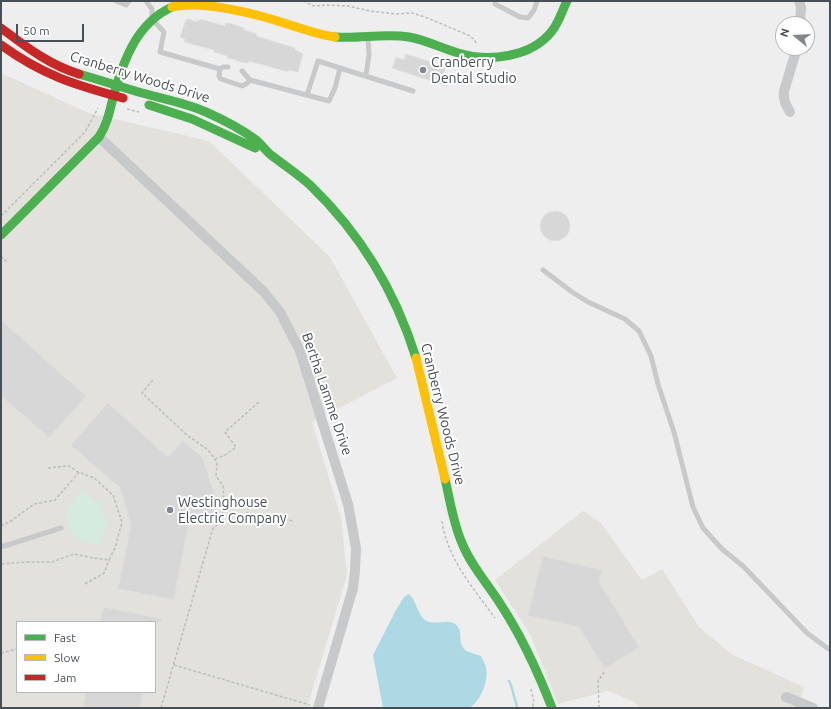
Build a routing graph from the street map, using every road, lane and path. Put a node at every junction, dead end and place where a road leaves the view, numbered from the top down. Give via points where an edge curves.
1 (116, 1) edge
2 (129, 1) edge
3 (146, 1) edge
4 (303, 1) edge
5 (537, 1) edge
6 (567, 1) edge
7 (799, 1) edge
8 (495, 4) dead end
9 (800, 16) edge
10 (1, 18) edge
11 (152, 19) junction
12 (1, 28) edge
13 (368, 37) junction
14 (1, 44) edge
15 (33, 51) junction
16 (476, 56) junction
17 (795, 56) edge
18 (228, 67) dead end
19 (340, 68) junction
20 (220, 69) junction
21 (242, 71) dead end
22 (366, 75) junction
23 (250, 80) junction
24 (117, 86) junction
25 (413, 91) dead end
26 (114, 95) junction
27 (307, 95) junction
28 (100, 102) dead end
29 (790, 112) dead end
30 (99, 137) junction
31 (269, 153) junction
32 (1, 216) edge
33 (1, 235) edge
34 (1, 256) edge
35 (8, 264) dead end
36 (543, 270) dead end
37 (153, 380) dead end
38 (260, 402) dead end
39 (215, 459) junction
40 (48, 468) dead end
41 (79, 472) junction
42 (224, 501) junction
43 (294, 521) dead end
44 (1, 526) edge
45 (61, 528) dead end
46 (1, 547) edge
47 (109, 560) junction
48 (1, 564) edge
49 (85, 584) dead end
50 (16, 649) edge
51 (830, 650) edge
52 (1, 653) edge
53 (174, 666) junction
54 (605, 671) dead end
55 (786, 698) dead end
56 (162, 708) edge
57 (318, 708) edge
58 (552, 708) edge
59 (599, 708) edge
60 (813, 708) edge

1 - 2 lane via 126,5
3 - 11 lane via 152,8
4 - 16 path via 314,6 348,6 396,14 412,13 425,17 475,40
5 - 8 lane via 528,18 520,17
6 - 16 street via 550,32 536,44 522,52 507,56
7 - 9 street
10 - 15 street
11 - 13 street via 173,7 196,4 259,15 319,35 337,38
11 - 20 lane via 164,32 160,52
11 - 24 street via 136,39
12 - 15 street, Cranberry Woods Drive
13 - 16 street via 409,37
13 - 22 lane
14 - 26 street, Cranberry Woods Drive via 47,74
15 - 24 street, Cranberry Woods Drive via 70,71
17 - 29 street via 783,97
18 - 20 lane
19 - 22 lane
19 - 27 lane via 329,101
19 - 27 lane via 318,61
20 - 23 lane via 221,79 242,86
21 - 23 lane
22 - 25 lane
23 - 27 lane
24 - 26 street
24 - 31 street, Cranberry Woods Drive via 186,104 206,112 245,132
26 - 30 street via 108,121
26 - 31 street, Cranberry Woods Drive via 192,119
28 - 32 path via 85,132
30 - 33 street
30 - 57 street, Bertha Lamme Drive via 264,292 280,312 300,351 348,504 356,548 353,588
31 - 58 street, Cranberry Woods Drive via 309,184 340,217 373,260 388,286 414,348 458,535 466,555 501,604 521,639 534,663
34 - 35 path
36 - 51 lane via 588,302 625,319 638,331 651,356 693,507 703,528 807,633
37 - 39 path via 142,393
38 - 39 path via 225,432 236,447
39 - 42 path via 216,476 223,486
40 - 41 path via 69,466
41 - 44 path via 54,500 34,504
41 - 47 path via 94,478 113,495 122,522
42 - 43 path via 249,502 248,514
42 - 53 path via 221,518 213,528
45 - 46 lane
47 - 48 path via 74,554 52,562
47 - 49 path via 104,573
50 - 52 path
53 - 56 path
53 - 57 path
54 - 59 path via 598,681
55 - 60 street

